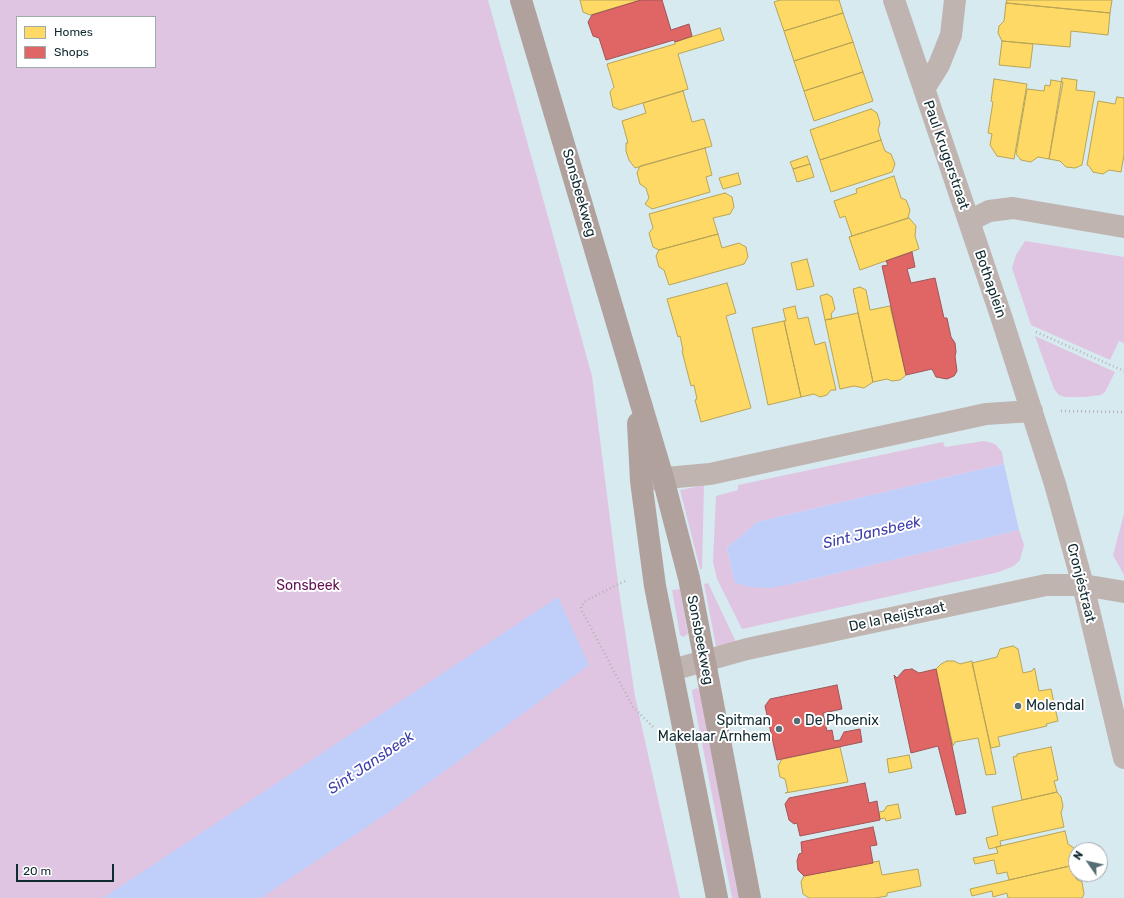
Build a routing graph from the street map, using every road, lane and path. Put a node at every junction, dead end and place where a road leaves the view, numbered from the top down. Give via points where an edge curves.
1 (522, 0) edge
2 (894, 0) edge
3 (955, 0) edge
4 (924, 89) junction
5 (969, 221) junction
6 (1124, 227) edge
7 (1001, 316) junction
8 (1124, 371) edge
9 (636, 386) junction
10 (1032, 411) junction
11 (1124, 412) edge
12 (663, 478) junction
13 (642, 481) junction
14 (631, 578) dead end
15 (1083, 585) junction
16 (1124, 592) edge
17 (704, 661) junction
18 (672, 670) junction
19 (655, 730) dead end
20 (1124, 758) edge
21 (717, 898) edge
22 (750, 898) edge

1 - 9 main road, Sonsbeekweg
2 - 4 street, Paul Krugerstraat
3 - 4 street, Paul Krugerstraat via 951,35 939,65
4 - 5 street, Paul Krugerstraat
5 - 6 street via 989,211 1013,208
5 - 7 street, Bothaplein
7 - 8 path
7 - 10 street, Bothaplein
9 - 12 main road, Sonsbeekweg
9 - 13 main road, Sonsbeekweg
10 - 11 path
10 - 12 street via 986,414 710,474
10 - 15 street, Cronjéstraat
12 - 13 street
12 - 17 main road, Sonsbeekweg via 689,578
13 - 18 main road, Sonsbeekweg via 655,586
14 - 19 path via 587,600 581,606 633,707
15 - 16 street, De la Reijstraat
15 - 17 street, De la Reijstraat via 1046,585 747,649
15 - 20 street, Cronjéstraat
17 - 18 street, De la Reijstraat
17 - 22 main road, Sonsbeekweg
18 - 21 main road, Sonsbeekweg

